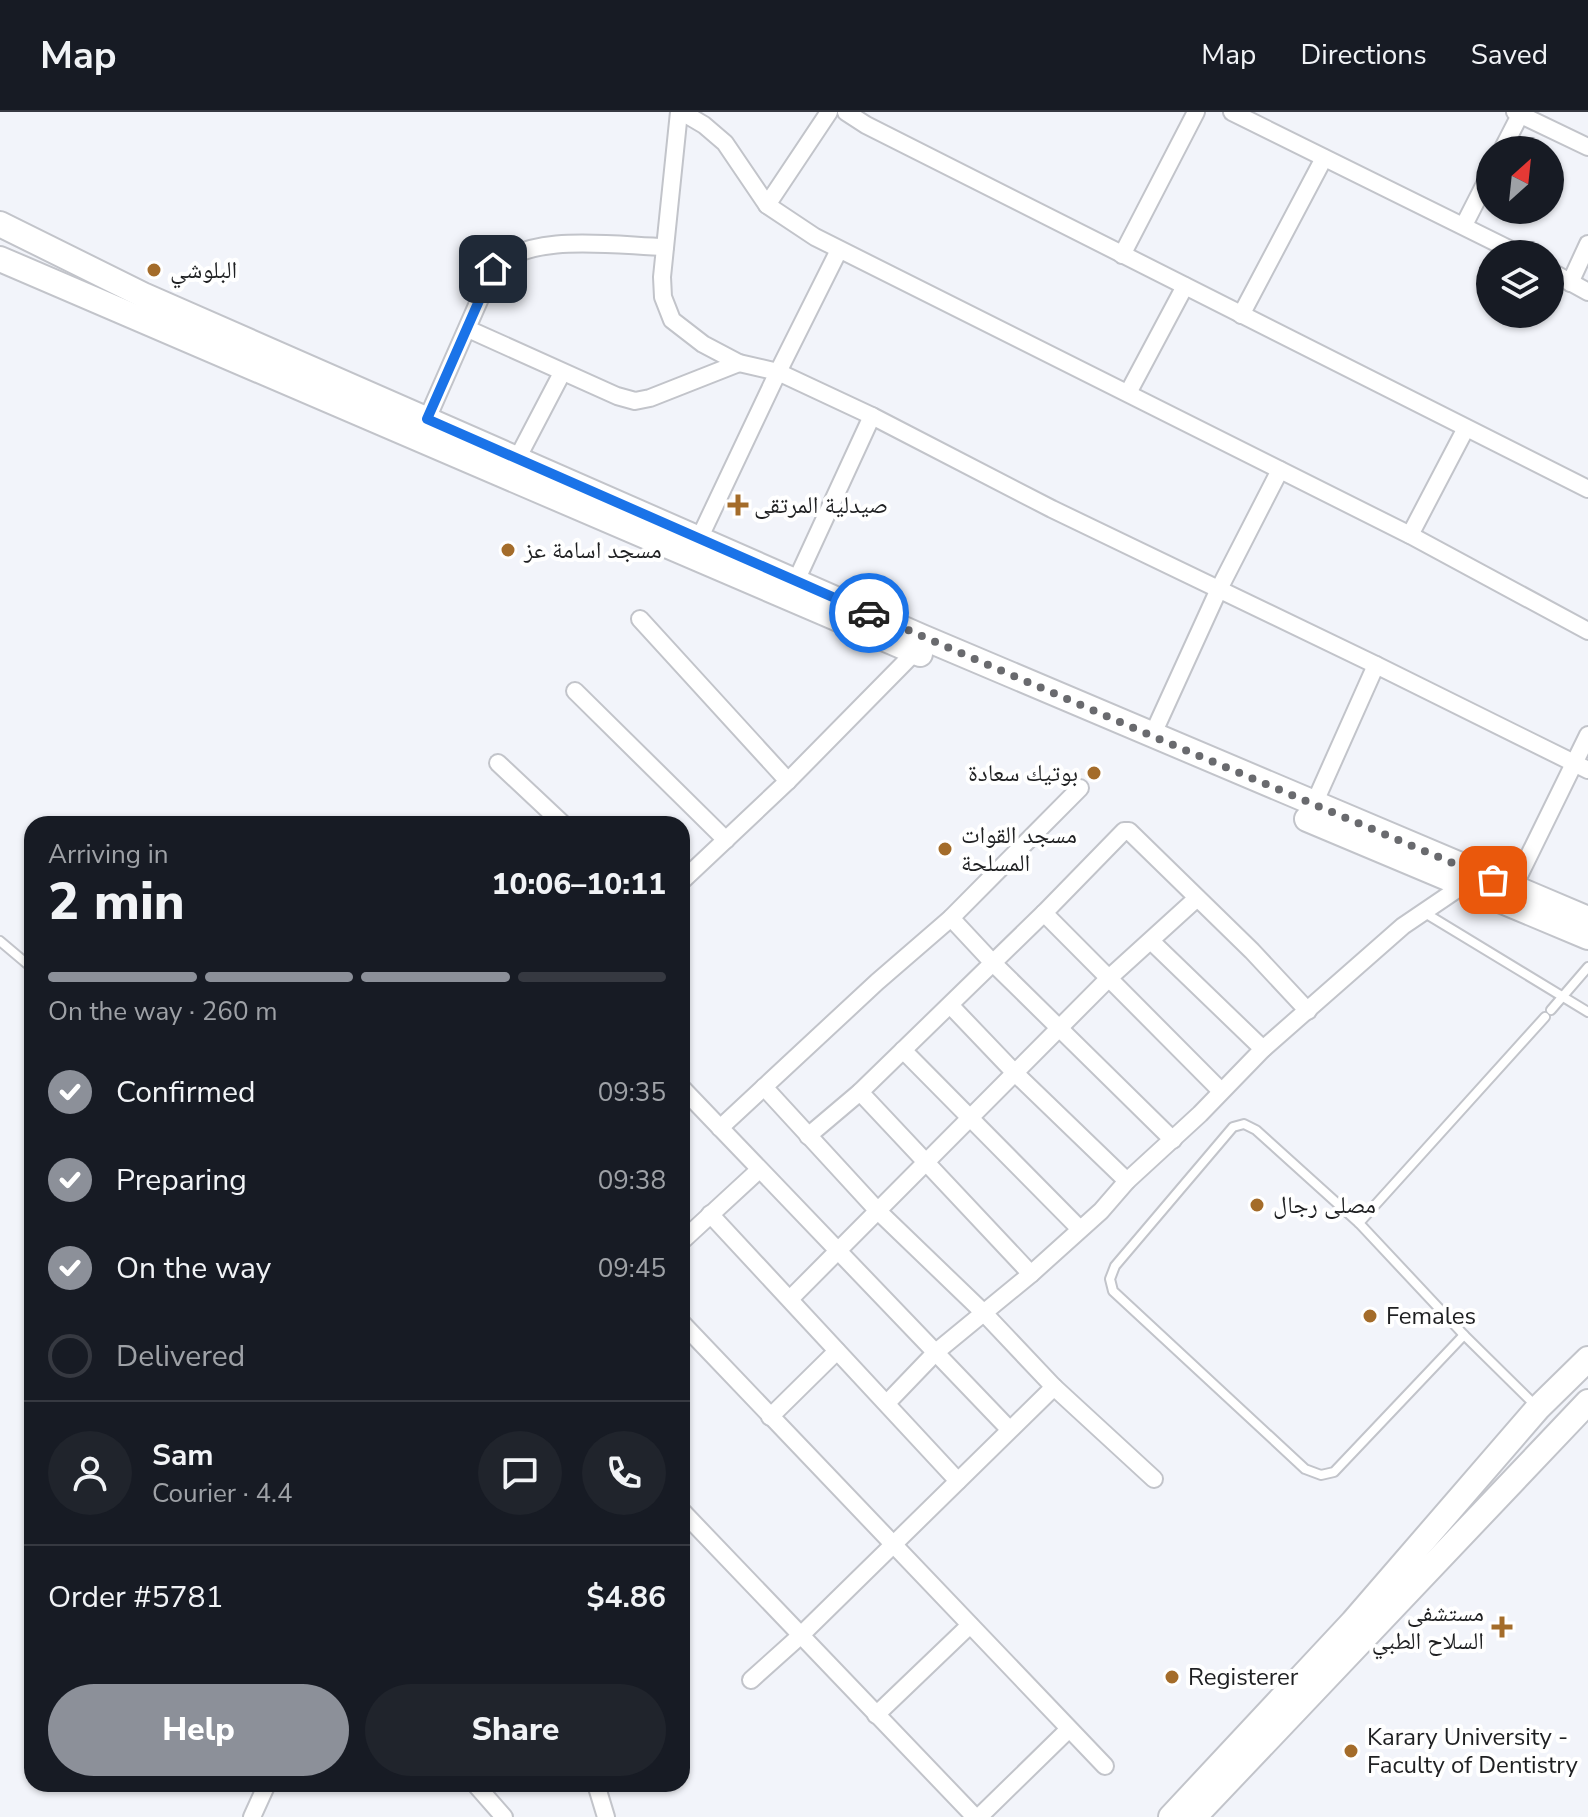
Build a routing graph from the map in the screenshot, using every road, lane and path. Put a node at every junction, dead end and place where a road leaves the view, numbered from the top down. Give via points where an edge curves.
1 (680, 112) edge
2 (829, 112) edge
3 (846, 112) edge
4 (1196, 112) edge
5 (1232, 112) edge
6 (1518, 113) edge
7 (1508, 136) edge
8 (1588, 147) edge
9 (1324, 158) junction
10 (1476, 201) edge
11 (767, 205) junction
12 (0, 224) edge
13 (1464, 225) junction
14 (1492, 240) edge
15 (1588, 244) edge
16 (665, 247) junction
17 (839, 250) junction
18 (1122, 255) junction
19 (0, 259) edge
20 (1564, 279) edge
21 (1570, 283) junction
22 (1185, 286) junction
23 (1588, 292) edge
24 (1241, 315) junction
25 (468, 329) junction
26 (235, 347) junction
27 (739, 363) junction
28 (778, 372) junction
29 (562, 373) junction
30 (1128, 393) junction
31 (872, 416) junction
32 (427, 419) junction
33 (1466, 428) junction
34 (477, 452) junction
35 (517, 459) junction
36 (1280, 470) junction
37 (1586, 483) edge
38 (1410, 535) junction
39 (699, 539) junction
40 (796, 581) junction
41 (1219, 589) junction
42 (640, 619) dead end
43 (1588, 631) edge
44 (918, 645) junction
45 (1376, 665) junction
46 (575, 691) dead end
47 (1588, 735) edge
48 (1152, 736) junction
49 (498, 763) dead end
50 (1580, 767) edge
51 (788, 781) junction
52 (1080, 788) dead end
53 (1314, 804) junction
54 (554, 816) edge
55 (726, 840) junction
56 (690, 874) edge
57 (1467, 879) junction
58 (1513, 888) junction
59 (1196, 899) junction
60 (1422, 912) junction
61 (1044, 913) junction
62 (951, 918) junction
63 (1588, 919) edge
64 (1588, 937) edge
65 (0, 941) edge
66 (1151, 941) junction
67 (24, 961) edge
68 (993, 963) junction
69 (1588, 967) edge
70 (1109, 978) junction
71 (1563, 996) junction
72 (950, 1005) junction
73 (1308, 1011) junction
74 (1588, 1012) edge
75 (1060, 1028) junction
76 (1263, 1049) junction
77 (903, 1050) junction
78 (1015, 1073) junction
79 (764, 1087) junction
80 (1221, 1091) junction
81 (860, 1092) junction
82 (690, 1096) edge
83 (971, 1118) junction
84 (720, 1128) junction
85 (808, 1136) junction
86 (1173, 1140) junction
87 (928, 1162) junction
88 (759, 1170) junction
89 (1127, 1181) junction
90 (878, 1211) junction
91 (710, 1214) junction
92 (1359, 1223) junction
93 (1080, 1229) junction
94 (690, 1233) edge
95 (838, 1252) junction
96 (1031, 1274) junction
97 (790, 1299) junction
98 (984, 1313) junction
99 (690, 1332) edge
100 (1464, 1335) junction
101 (837, 1351) junction
102 (936, 1352) junction
103 (1588, 1359) edge
104 (1054, 1387) junction
105 (1588, 1402) edge
106 (887, 1403) junction
107 (1538, 1408) junction
108 (770, 1417) junction
109 (1009, 1429) junction
110 (1154, 1479) dead end
111 (958, 1481) junction
112 (690, 1519) edge
113 (894, 1546) junction
114 (970, 1625) junction
115 (1359, 1629) junction
116 (800, 1636) junction
117 (751, 1680) dead end
118 (876, 1715) junction
119 (1069, 1729) junction
120 (1105, 1766) dead end
121 (263, 1792) edge
122 (482, 1792) edge
123 (598, 1792) edge
124 (252, 1817) edge
125 (504, 1817) edge
126 (606, 1817) edge
127 (977, 1817) edge
128 (1171, 1817) edge
129 (1194, 1817) edge

1 - 11 street via 725,143
1 - 16 street
2 - 11 street
3 - 18 street
4 - 18 street
5 - 9 street
6 - 7 street
6 - 8 street
9 - 13 street
9 - 24 street
10 - 13 street
11 - 17 street
12 - 26 main road
13 - 14 street
15 - 21 street
16 - 25 street via 546,244 519,252 493,269
16 - 27 street via 663,297 672,320
17 - 28 street
17 - 30 street
18 - 22 street
19 - 26 main road
20 - 21 street
21 - 23 street
22 - 24 street
22 - 30 street
24 - 33 street
25 - 29 street
25 - 32 street
26 - 32 main road
26 - 34 main road
27 - 28 street
27 - 29 street via 635,401
28 - 31 street
28 - 39 street
29 - 35 street
30 - 36 street
31 - 40 street
31 - 41 street
32 - 34 main road
33 - 37 street
33 - 38 street
34 - 35 main road
34 - 44 main road
35 - 39 main road
36 - 38 street
36 - 41 street
38 - 43 street
39 - 40 main road
40 - 44 main road
41 - 45 street
41 - 48 street
42 - 51 street
44 - 48 main road
44 - 51 street
44 - 57 main road via 1186,765
45 - 50 street
45 - 53 street
46 - 55 street
47 - 50 street
48 - 53 main road
49 - 54 street
50 - 58 street
51 - 55 street
52 - 62 street
53 - 57 main road
55 - 56 street
57 - 58 main road
57 - 60 street
57 - 64 main road
58 - 63 main road
59 - 61 street via 1124,831
59 - 66 street
59 - 73 street
60 - 71 lane
60 - 73 street
61 - 68 street
61 - 70 street
62 - 68 street
62 - 79 street
65 - 67 lane
66 - 70 street
66 - 76 street
68 - 72 street
68 - 75 street
69 - 71 lane
70 - 75 street
70 - 80 street
71 - 74 lane
71 - 92 lane
72 - 77 street
72 - 78 street
73 - 76 street
75 - 78 street
75 - 86 street
76 - 80 street
77 - 81 street
77 - 83 street
78 - 83 street
78 - 89 street
79 - 84 street
79 - 85 street
80 - 86 street
81 - 85 street
81 - 87 street
82 - 84 street
83 - 87 street
83 - 93 street
84 - 88 street
85 - 90 street
86 - 89 street
87 - 90 street
87 - 96 street
88 - 91 street
88 - 95 street
89 - 93 street
90 - 95 street
90 - 98 street
91 - 94 street
91 - 97 street
92 - 100 lane
92 - 100 lane via 1256,1130 1244,1124 1233,1127 1115,1266 1113,1291 1305,1469 1321,1475 1334,1472
93 - 96 street
95 - 97 street
95 - 102 street
96 - 98 street
97 - 101 street
98 - 102 street
98 - 104 street
99 - 108 street
100 - 107 lane
101 - 106 street
101 - 108 street
102 - 106 street
102 - 109 street
103 - 107 main road
104 - 109 street
104 - 110 street
105 - 115 main road
106 - 111 street
107 - 115 main road
108 - 113 street
109 - 111 street
111 - 113 street
112 - 116 street
113 - 114 street
113 - 116 street
114 - 118 street
114 - 119 street
115 - 128 main road
115 - 129 main road
116 - 117 street
116 - 118 street
118 - 127 street
119 - 120 street
119 - 127 street
121 - 124 street
122 - 125 street
123 - 126 street

